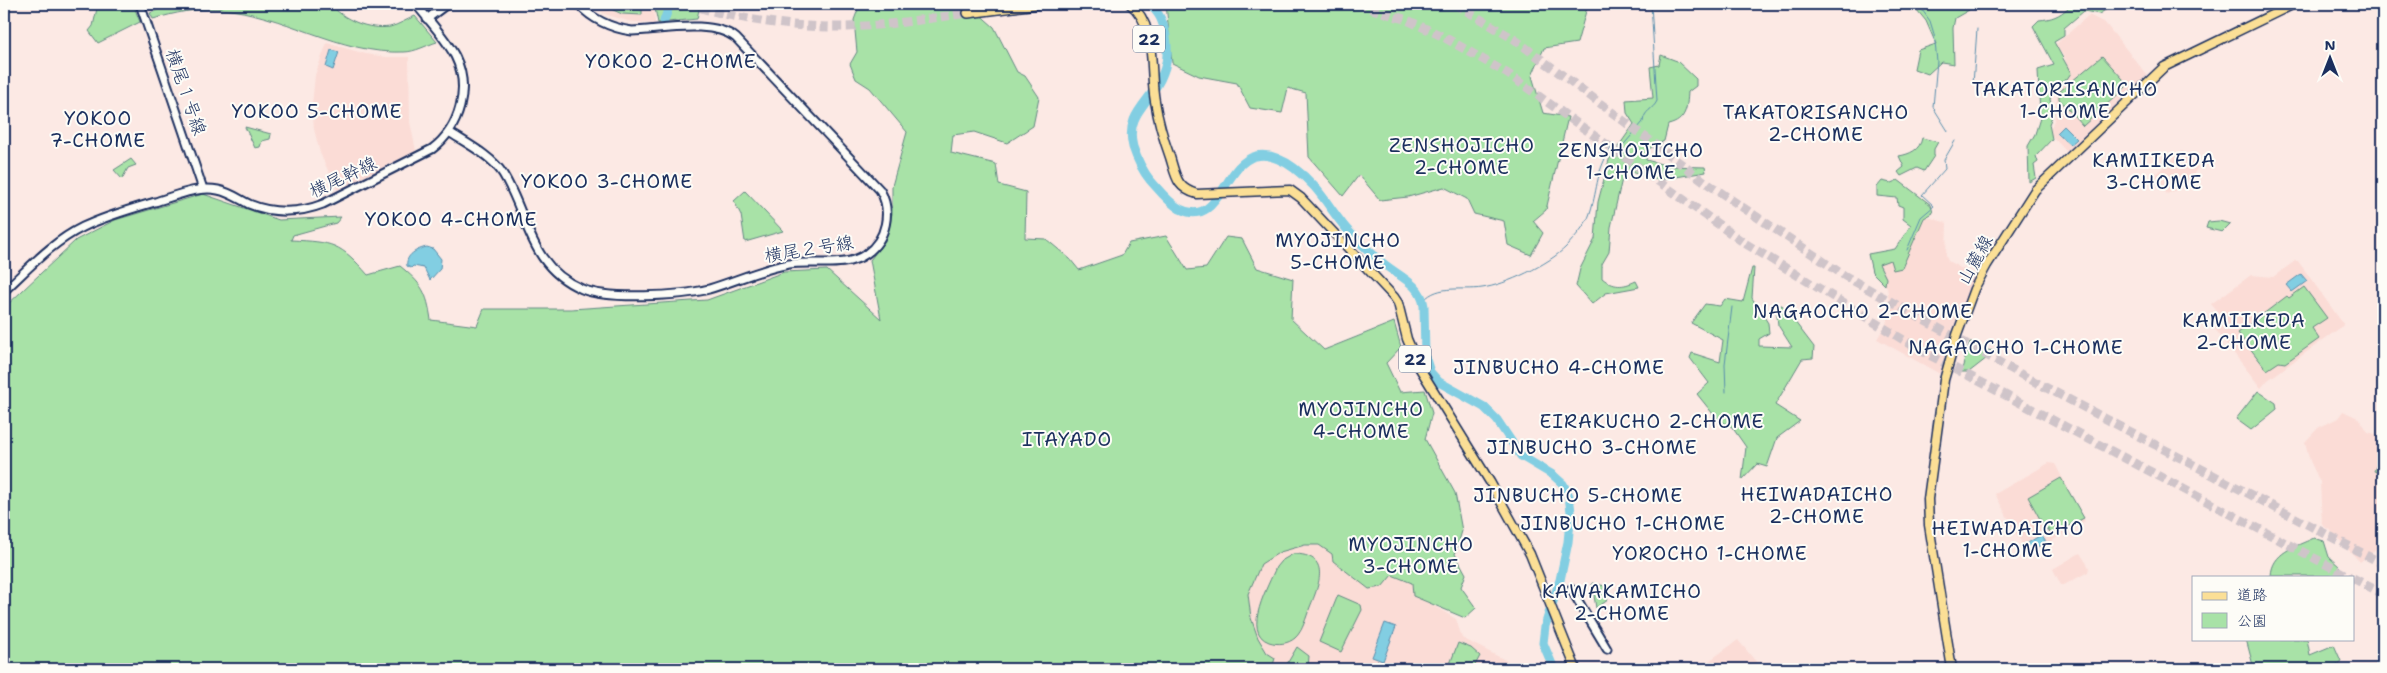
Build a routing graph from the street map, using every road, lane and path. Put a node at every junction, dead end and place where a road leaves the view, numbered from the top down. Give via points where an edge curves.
1 (140, 4) edge
2 (416, 4) edge
3 (447, 4) edge
4 (578, 4) edge
5 (1036, 4) edge
6 (1130, 4) edge
7 (2294, 4) edge
8 (968, 13) tunnel mouth
9 (427, 19) junction
10 (449, 132) junction
11 (203, 189) junction
12 (4, 291) edge
13 (1571, 589) dead end
14 (1606, 649) dead end
15 (1576, 669) edge
16 (1952, 669) edge

1 - 11 street, 横尾１号線
2 - 9 street, 横尾幹線
3 - 9 street
4 - 10 street, 横尾２号線 via 594,18 622,30 709,28 734,36 880,190 886,206 886,218 880,237 872,248 852,260 782,265 696,292 620,296 582,289 560,275 540,254 509,185 497,167
5 - 8 highway
6 - 15 main road, 22 via 1146,24 1154,100 1178,183 1185,191 1197,194 1290,190 1394,297 1419,367 1517,529
7 - 16 main road, 山麓線 via 2164,67 2035,190 1977,284 1957,334 1944,380 1928,498 1929,525
9 - 10 street, 横尾幹線 via 457,60 462,78 462,103
10 - 11 street, 横尾幹線 via 424,154 310,209 271,210 222,191
11 - 12 street, 横尾幹線 via 163,199 83,227 46,251
13 - 14 street

